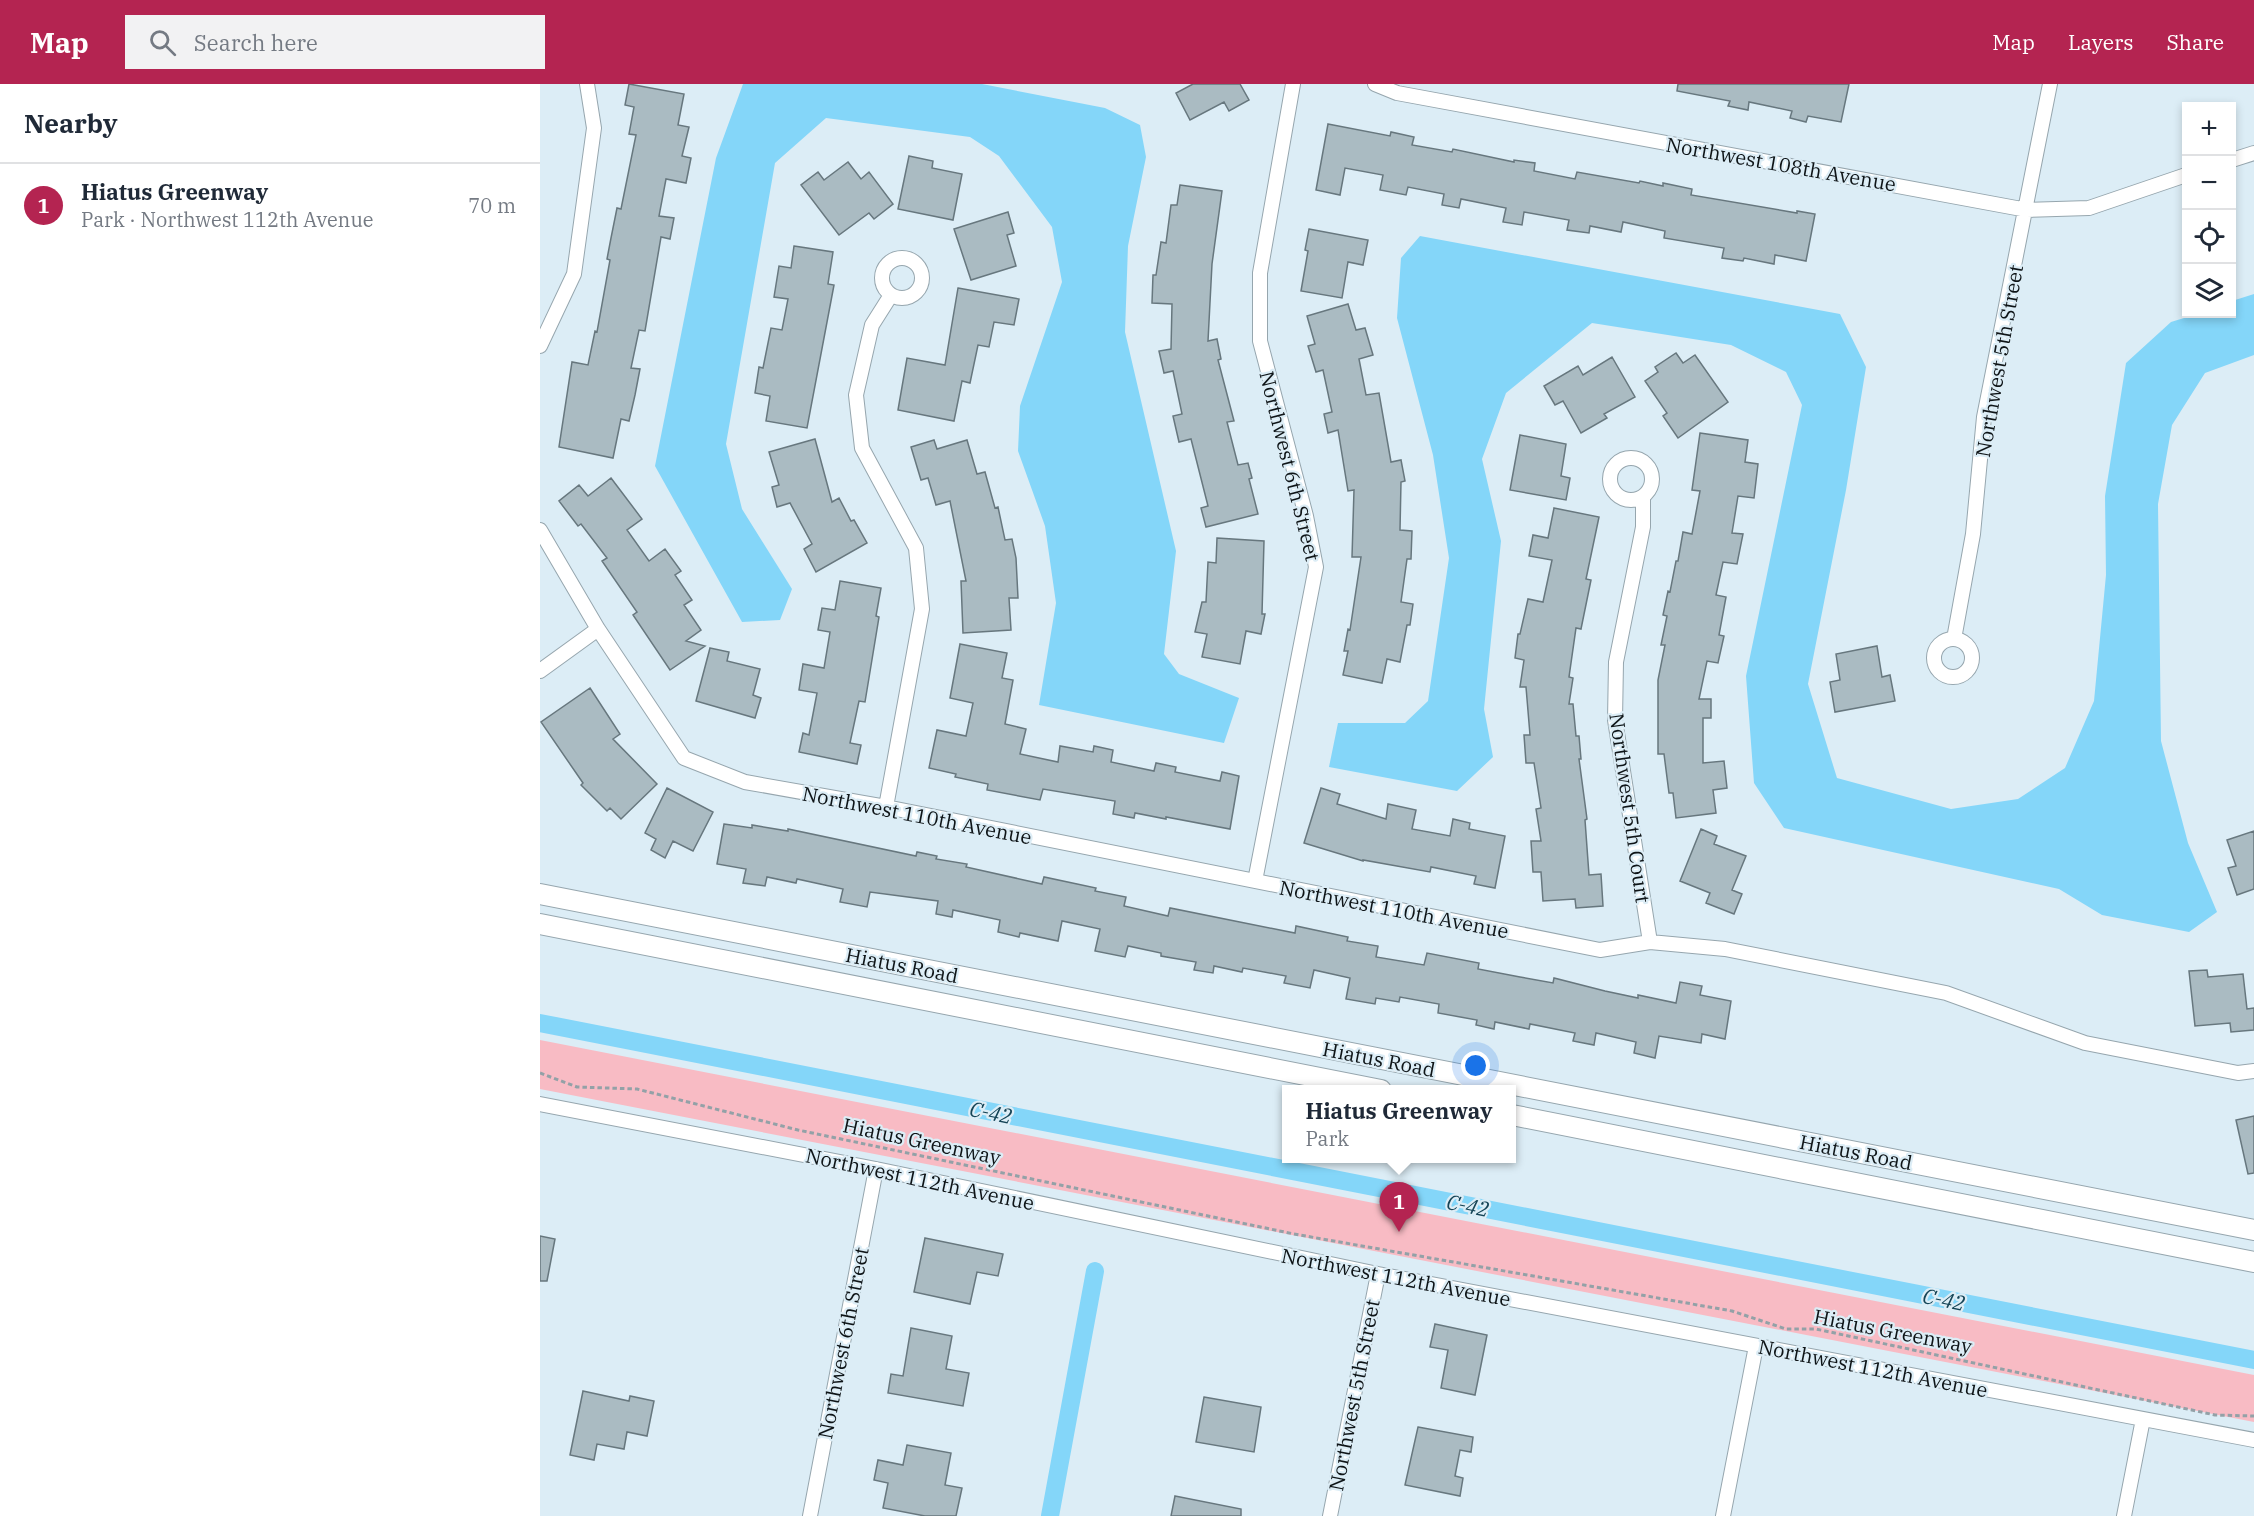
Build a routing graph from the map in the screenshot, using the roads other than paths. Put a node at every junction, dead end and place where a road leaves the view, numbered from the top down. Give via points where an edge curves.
1 (588, 84) edge
2 (1293, 84) edge
3 (1375, 84) edge
4 (2050, 84) edge
5 (2254, 153) edge
6 (2236, 159) edge
7 (2182, 177) edge
8 (2027, 210) junction
9 (891, 295) dead end
10 (540, 346) edge
11 (1642, 497) dead end
12 (540, 530) edge
13 (598, 629) junction
14 (1954, 639) dead end
15 (540, 671) edge
16 (886, 807) junction
17 (1255, 882) junction
18 (540, 894) edge
19 (540, 924) edge
20 (1650, 942) junction
21 (2254, 1071) edge
22 (1361, 1085) edge
23 (1514, 1085) edge
24 (1516, 1085) edge
25 (540, 1104) edge
26 (1621, 1106) junction
27 (1516, 1116) edge
28 (1615, 1136) junction
29 (876, 1169) junction
30 (2254, 1230) edge
31 (2254, 1262) edge
32 (1378, 1274) junction
33 (1756, 1346) junction
34 (2143, 1419) junction
35 (2254, 1440) edge
36 (810, 1516) edge
37 (1330, 1516) edge
38 (1723, 1516) edge
39 (2124, 1516) edge

1 - 10 street via 594,128 574,274
2 - 17 street, Northwest 6th Street via 1260,273 1260,341 1316,567
3 - 8 street, Northwest 108th Avenue via 1397,93
4 - 8 street, Northwest 5th Street
5 - 6 street
7 - 8 street, Northwest 108th Avenue via 2089,208
8 - 14 street, Northwest 5th Street via 1984,417 1973,534
9 - 16 street via 872,325 856,394 862,448 916,548 922,609
11 - 20 street, Northwest 5th Court via 1643,527 1616,662 1615,720
12 - 13 street, Northwest 110th Avenue
13 - 15 street
13 - 16 street, Northwest 110th Avenue via 684,758 745,783
16 - 17 street, Northwest 110th Avenue
17 - 20 street, Northwest 110th Avenue via 1600,950
18 - 23 main road, Hiatus Road
19 - 22 main road, Hiatus Road
20 - 21 street, Northwest 110th Avenue via 1725,949 1946,993 2085,1044 2238,1073
24 - 26 main road, Hiatus Road
25 - 29 street, Northwest 112th Avenue
26 - 28 main road
26 - 30 main road, Hiatus Road
27 - 28 main road, Hiatus Road
28 - 31 main road, Hiatus Road
29 - 32 street, Northwest 112th Avenue
29 - 36 street, Northwest 6th Street
32 - 33 street, Northwest 112th Avenue
32 - 37 street, Northwest 5th Street
33 - 34 street, Northwest 112th Avenue
33 - 38 street
34 - 35 street, Northwest 112th Avenue
34 - 39 street

